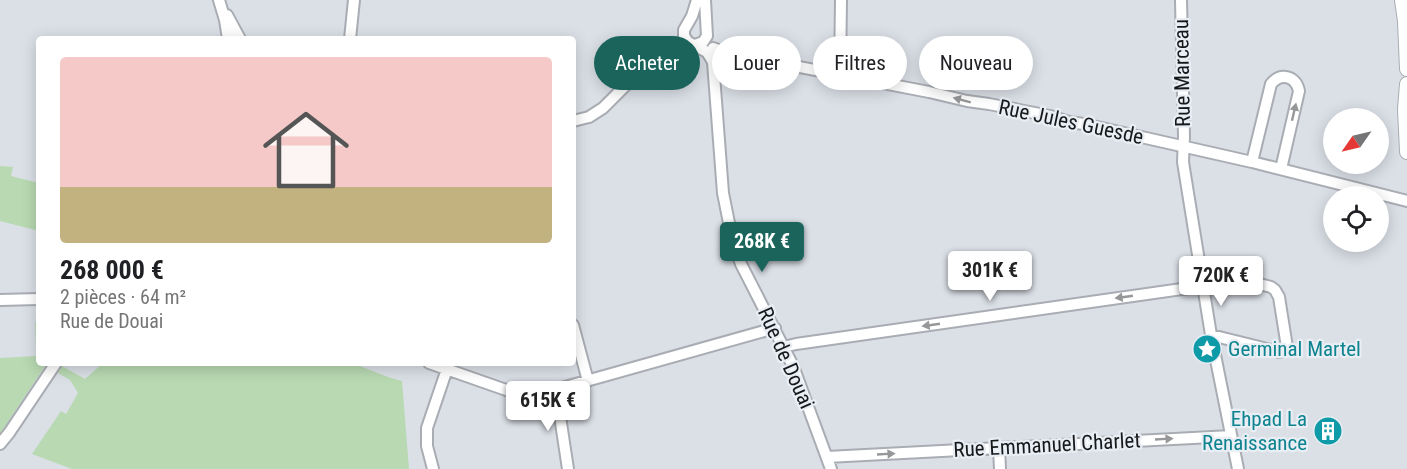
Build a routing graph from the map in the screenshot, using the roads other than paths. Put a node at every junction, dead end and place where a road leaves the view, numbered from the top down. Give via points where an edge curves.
1 (354, 0) edge
2 (697, 0) edge
3 (705, 0) edge
4 (841, 0) edge
5 (1181, 0) edge
6 (1402, 0) edge
7 (220, 4) edge
8 (1406, 22) edge
9 (687, 24) junction
10 (707, 32) junction
11 (229, 36) edge
12 (238, 36) edge
13 (350, 36) edge
14 (684, 36) edge
15 (841, 36) edge
16 (712, 43) edge
17 (700, 44) edge
18 (700, 49) edge
19 (712, 60) edge
20 (1407, 69) edge
21 (1407, 84) edge
22 (907, 87) edge
23 (621, 90) edge
24 (715, 90) edge
25 (576, 120) edge
26 (1183, 146) junction
27 (1407, 152) edge
28 (1252, 162) junction
29 (1281, 169) junction
30 (1407, 201) edge
31 (1200, 268) junction
32 (1203, 286) junction
33 (36, 298) edge
34 (0, 300) edge
35 (775, 328) junction
36 (1211, 335) junction
37 (576, 336) edge
38 (784, 347) junction
39 (54, 366) edge
40 (438, 366) edge
41 (447, 369) junction
42 (588, 381) junction
43 (556, 390) junction
44 (1231, 435) junction
45 (0, 444) edge
46 (999, 448) junction
47 (827, 457) junction
48 (433, 469) edge
49 (568, 469) edge
50 (831, 469) edge
51 (1000, 469) edge
52 (1238, 469) edge

1 - 13 street
2 - 9 street
3 - 10 street
4 - 15 street
5 - 26 street, Rue Marceau
6 - 8 main road
7 - 11 street
7 - 12 street
8 - 20 main road
9 - 10 street via 698,21
9 - 14 street
10 - 16 street, Rue de Douai
10 - 17 street
18 - 19 street
21 - 27 main road
26 -> 22 street, Rue Jules Guesde
23 - 25 street via 603,108
24 - 35 street, Rue de Douai via 728,222 741,264
26 - 28 street, Rue Jules Guesde
26 - 31 street, Rue Marceau
28 - 29 street, Rue Jules Guesde
29 -> 28 street via 1299,91 1289,77 1278,77 1271,84
29 - 30 street, Rue Jules Guesde
31 - 32 street, Rue Marceau
31 - 36 street via 1274,288 1287,347 1279,352
32 - 36 street, Rue Marceau
32 -> 38 street
33 - 34 street
35 - 38 street, Rue de Douai
35 - 42 street
36 - 44 street, Rue Marceau
37 - 42 street
38 - 47 street, Rue de Douai
39 - 45 street
40 - 41 street
41 - 43 street via 516,393
41 - 48 street via 427,428
42 - 43 street
43 - 49 street
46 -> 44 street, Rue Emmanuel Charlet
44 - 52 street, Rue Marceau
47 -> 46 street, Rue Emmanuel Charlet
46 - 51 street
47 - 50 street, Rue de Douai

